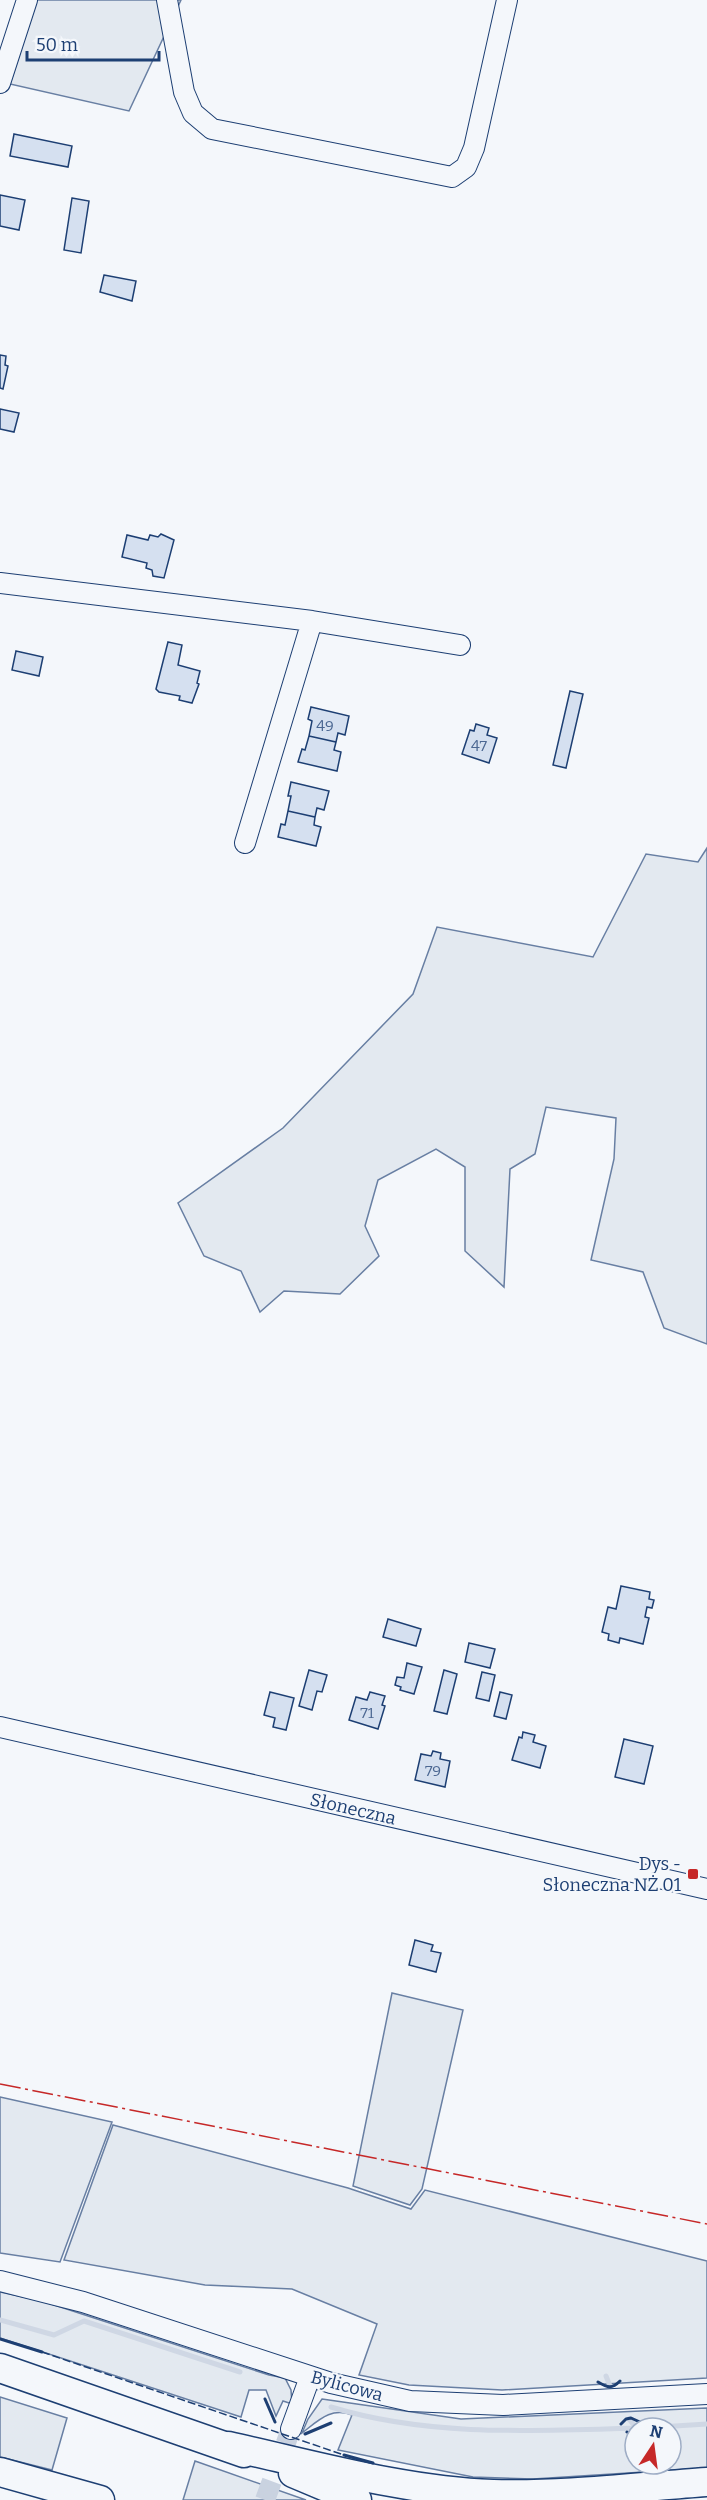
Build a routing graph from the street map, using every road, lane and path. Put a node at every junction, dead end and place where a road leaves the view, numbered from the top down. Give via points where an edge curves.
1 (27, 0) edge
2 (167, 0) edge
3 (507, 0) edge
4 (0, 83) edge
5 (0, 583) edge
6 (312, 621) junction
7 (460, 645) dead end
8 (245, 843) dead end
9 (0, 1727) edge
10 (707, 1889) edge
11 (0, 2281) edge
12 (0, 2368) edge
13 (310, 2377) junction
14 (707, 2394) edge
15 (291, 2429) tunnel mouth
16 (228, 2446) junction
17 (0, 2472) edge
18 (707, 2482) edge
19 (100, 2500) edge
20 (357, 2500) edge

1 - 4 street
2 - 3 street via 184,92 194,113 212,129 452,177 466,166 474,148
5 - 6 street
6 - 7 street
6 - 8 street
9 - 10 street, Słoneczna
11 - 13 street, Bylicowa via 83,2302
12 - 16 highway
13 - 14 street, Bylicowa via 393,2398 464,2405
13 - 15 street
16 - 18 highway via 410,2485 492,2494
16 - 20 highway
17 - 19 highway

